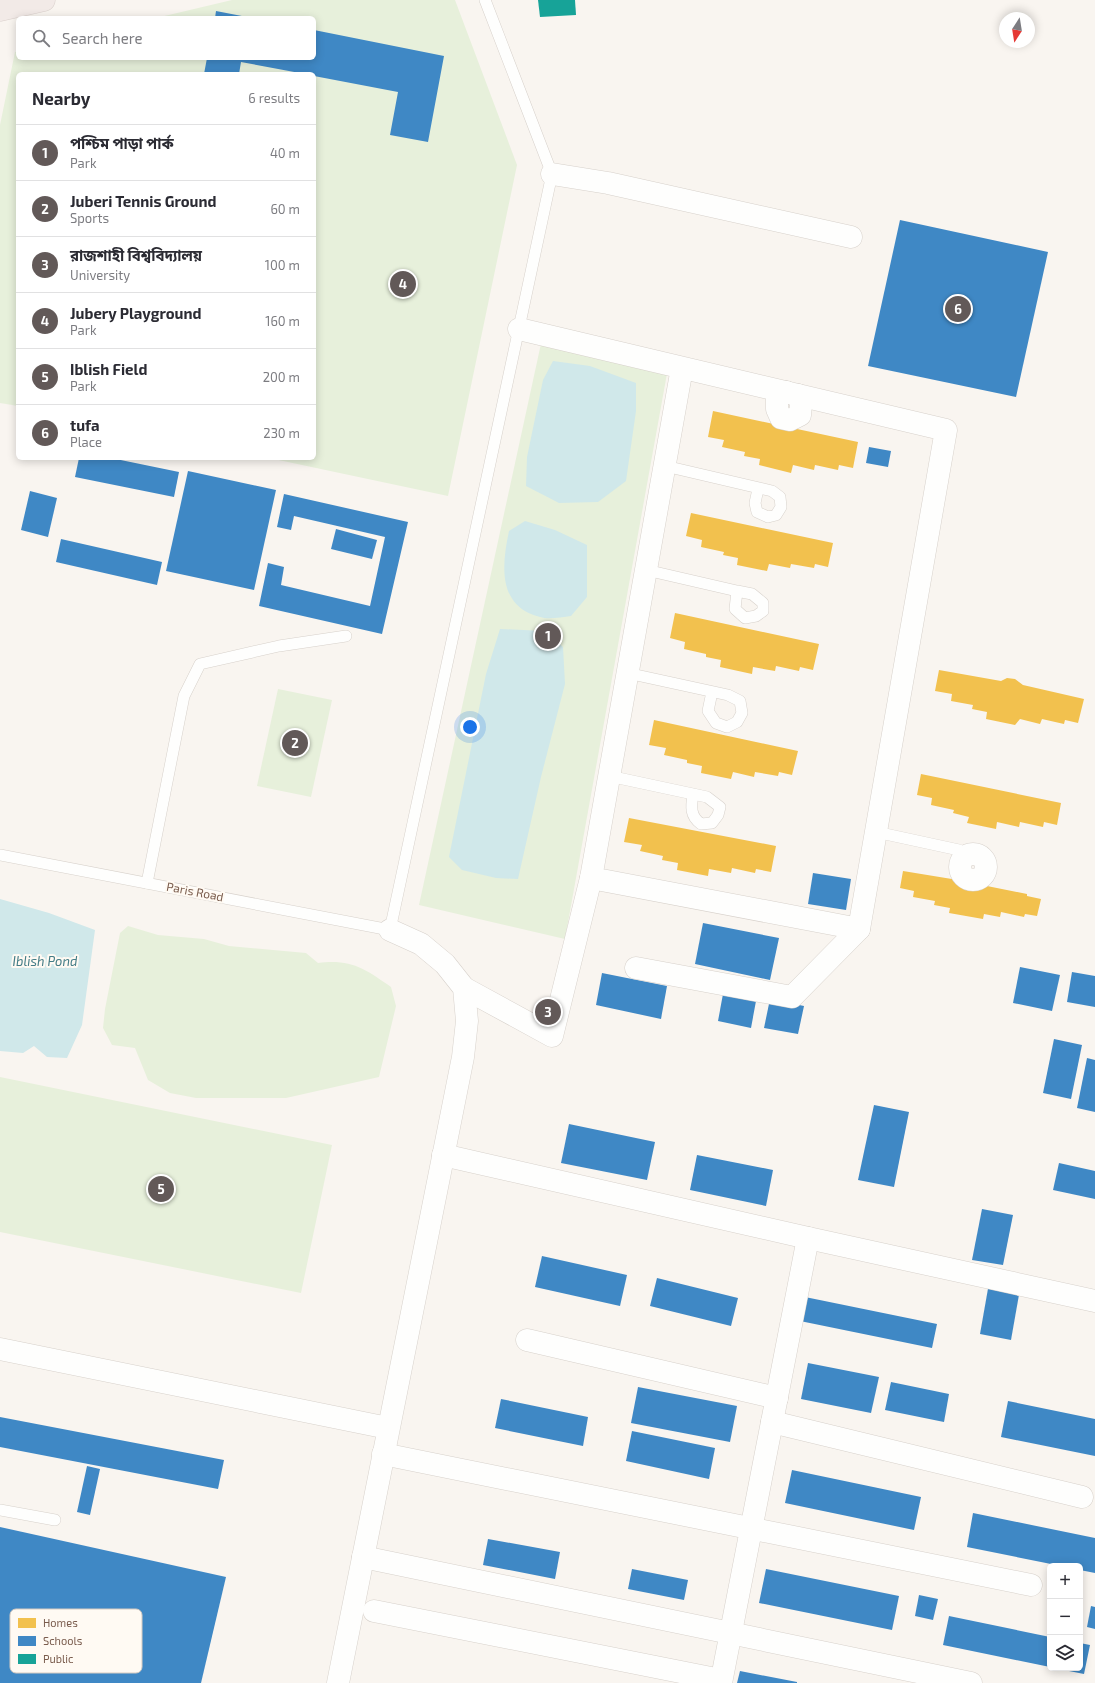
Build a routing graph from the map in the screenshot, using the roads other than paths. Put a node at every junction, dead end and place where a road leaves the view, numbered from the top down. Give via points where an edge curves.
1 (44, 0) edge
2 (485, 0) edge
3 (0, 10) edge
4 (552, 174) junction
5 (851, 237) dead end
6 (519, 329) junction
7 (682, 368) junction
8 (665, 466) junction
9 (758, 489) dead end
10 (646, 570) junction
11 (737, 591) dead end
12 (346, 636) dead end
13 (627, 673) junction
14 (712, 692) dead end
15 (609, 776) junction
16 (693, 794) dead end
17 (876, 832) junction
18 (0, 855) edge
19 (967, 856) dead end
20 (591, 878) junction
21 (147, 883) junction
22 (859, 929) junction
23 (390, 930) junction
24 (636, 968) dead end
25 (464, 988) junction
26 (443, 1155) junction
27 (808, 1238) junction
28 (1095, 1300) edge
29 (527, 1340) dead end
30 (0, 1349) edge
31 (777, 1398) junction
32 (772, 1422) junction
33 (388, 1428) junction
34 (383, 1454) junction
35 (1082, 1497) dead end
36 (0, 1510) edge
37 (55, 1520) dead end
38 (751, 1528) junction
39 (362, 1556) junction
40 (1031, 1585) dead end
41 (374, 1611) dead end
42 (731, 1633) junction
43 (721, 1682) edge
44 (338, 1683) edge
45 (971, 1683) edge

1 - 3 highway
2 - 4 lane
4 - 5 street via 608,183
4 - 6 lane
6 - 7 street
6 - 23 lane
7 - 8 street
7 - 17 street via 946,430
8 - 9 lane
8 - 10 street
10 - 11 lane
10 - 13 street
12 - 21 lane via 279,646 200,664 184,696
13 - 14 lane
13 - 15 street
15 - 16 lane
15 - 20 street
17 - 19 lane via 959,850
17 - 22 street
18 - 21 lane, Paris Road
20 - 22 street
20 - 25 street via 552,1036
21 - 23 lane, Paris Road
22 - 24 street via 792,997
23 - 25 street via 420,944 445,964
25 - 26 street via 467,1020 463,1057
26 - 27 street
26 - 33 street
27 - 28 street
27 - 31 street
29 - 31 street
30 - 33 street
31 - 32 street
32 - 35 street
32 - 38 street
33 - 34 street
34 - 38 street
34 - 39 street
36 - 37 lane
38 - 40 street
38 - 42 street
39 - 42 street
39 - 44 street
41 - 43 street
42 - 43 street
42 - 45 street

